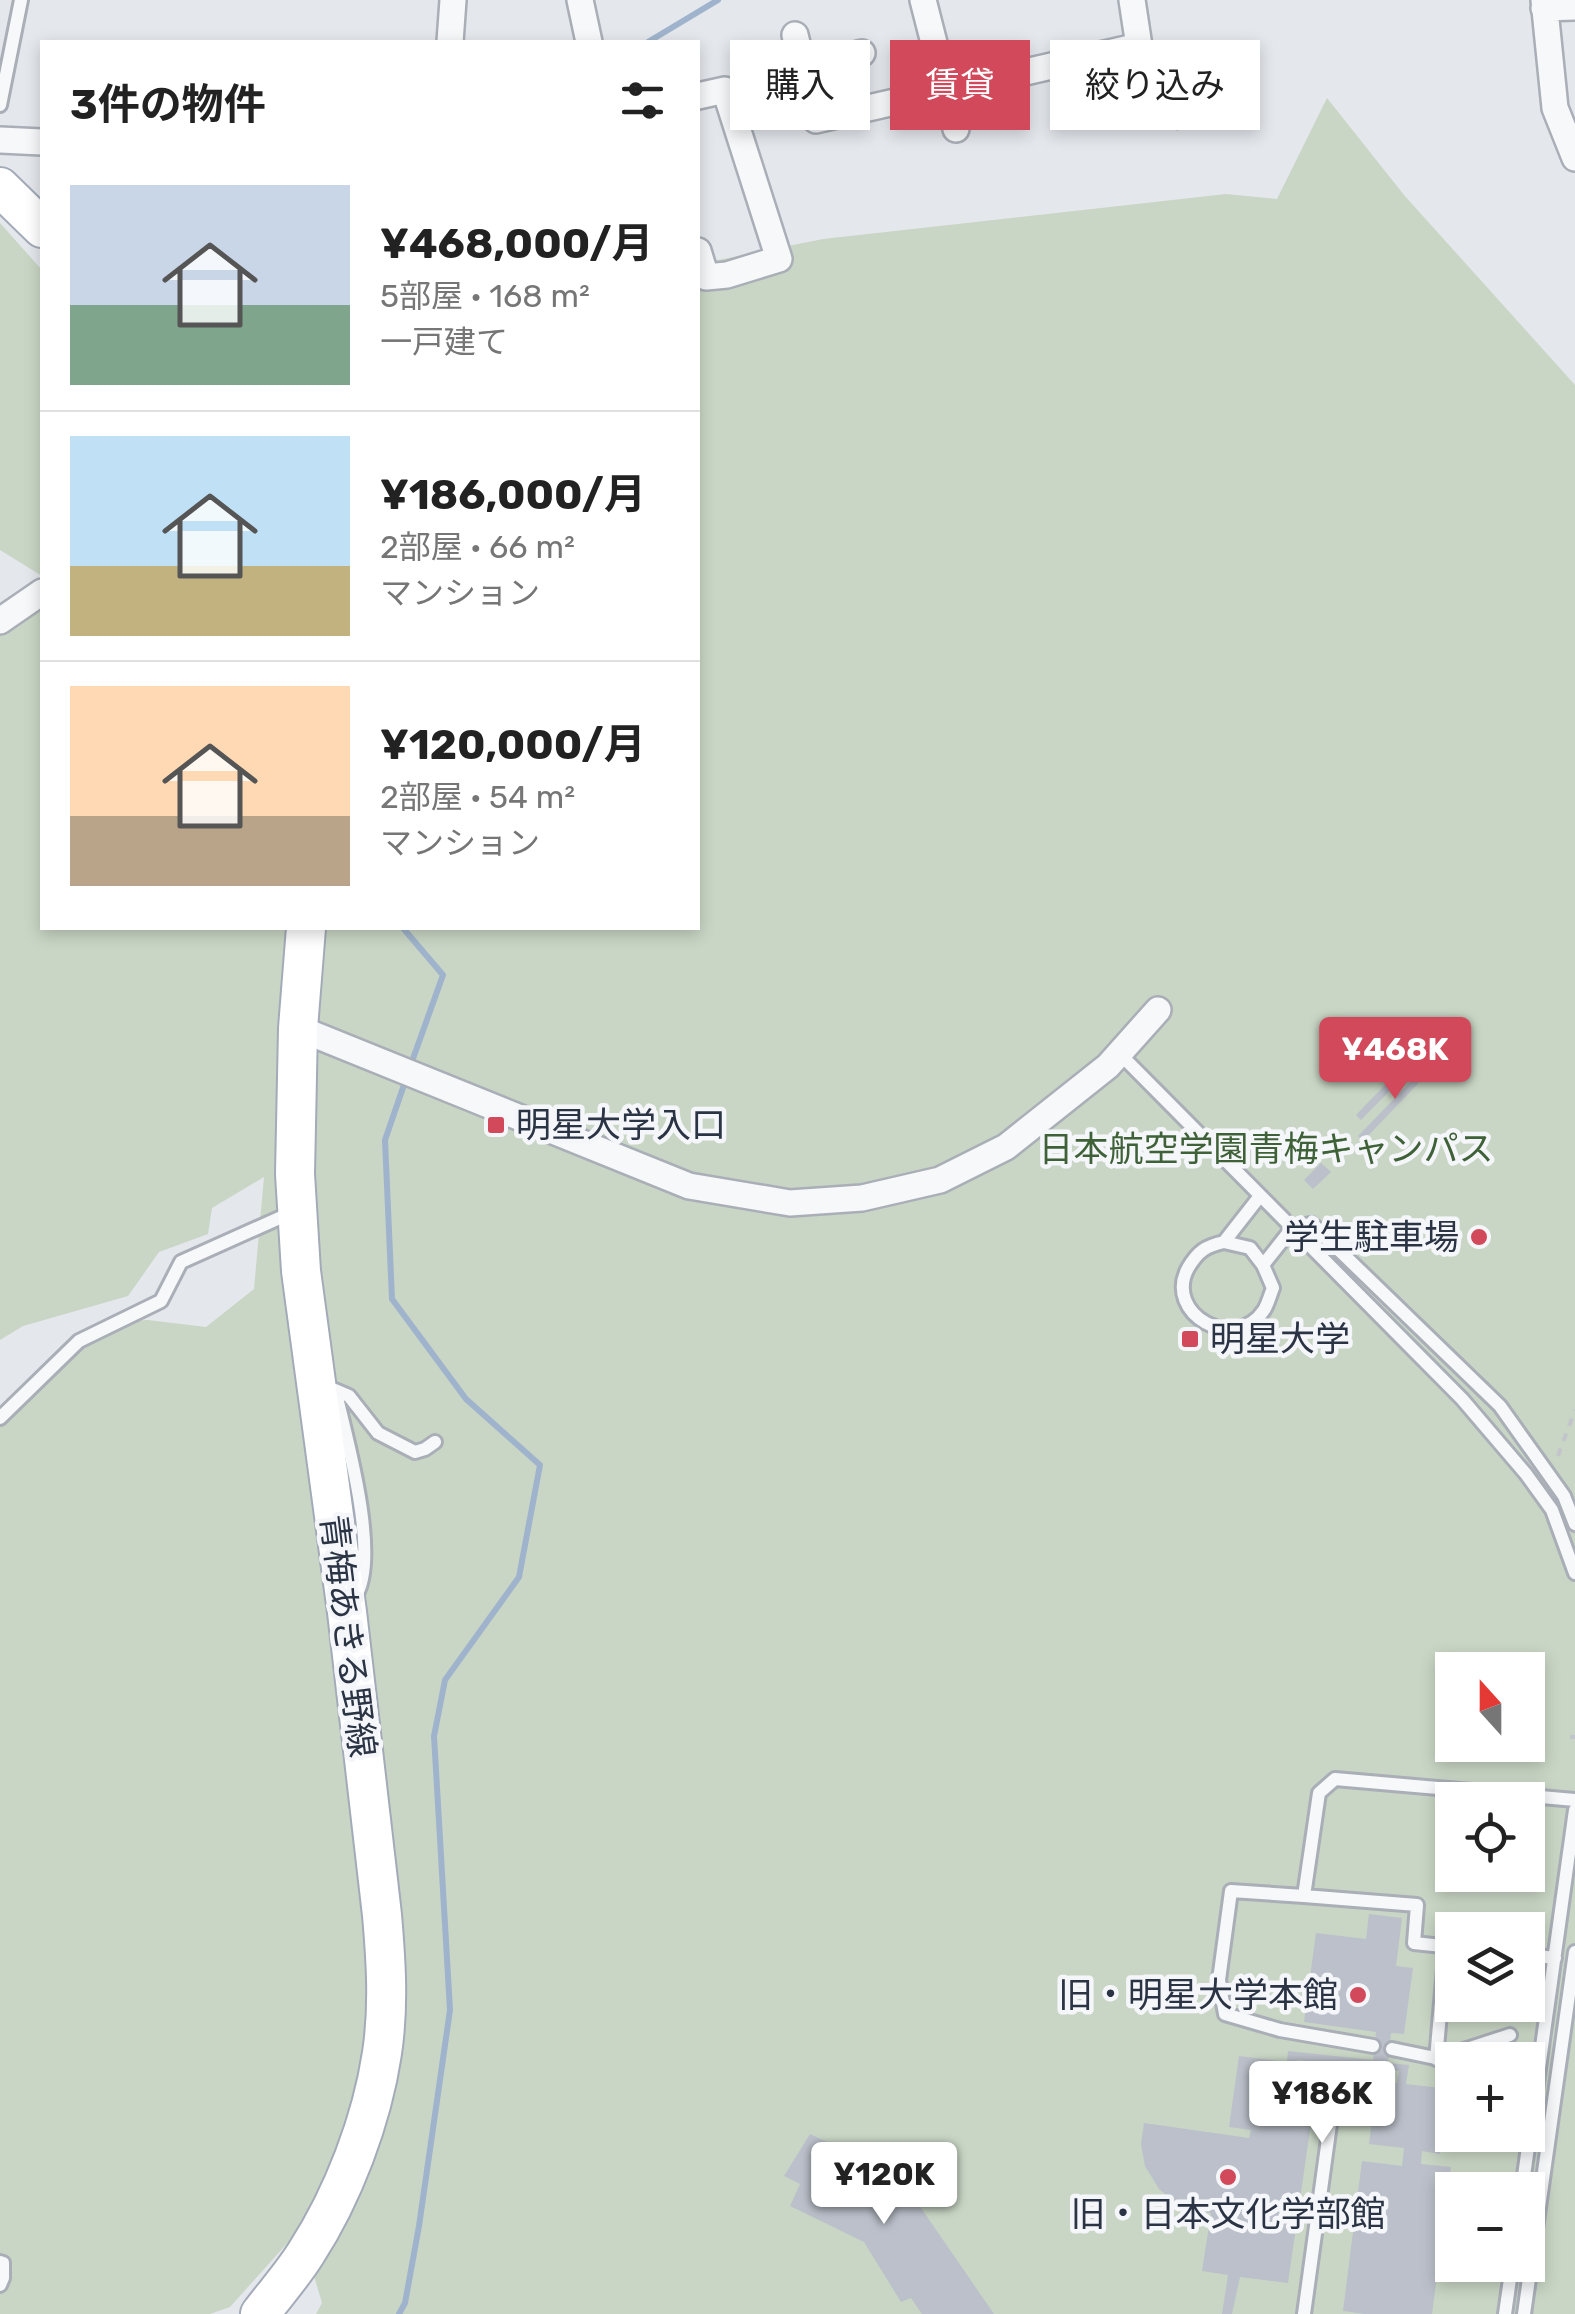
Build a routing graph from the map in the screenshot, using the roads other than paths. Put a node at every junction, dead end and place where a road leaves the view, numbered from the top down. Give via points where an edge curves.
1 (21, 0) edge
2 (453, 0) edge
3 (580, 0) edge
4 (923, 0) edge
5 (1132, 0) edge
6 (1544, 4) edge
7 (1575, 8) edge
8 (796, 35) dead end
9 (450, 40) edge
10 (589, 40) edge
11 (797, 40) edge
12 (933, 40) edge
13 (1138, 40) edge
14 (700, 96) edge
15 (0, 106) edge
16 (0, 140) edge
17 (40, 142) edge
18 (1575, 158) edge
19 (0, 188) edge
20 (40, 226) edge
21 (700, 258) edge
22 (40, 593) edge
23 (0, 621) edge
24 (306, 930) edge
25 (1158, 1010) dead end
26 (298, 1028) junction
27 (1120, 1054) junction
28 (1260, 1196) junction
29 (297, 1210) junction
30 (1292, 1227) junction
31 (1224, 1242) junction
32 (1263, 1265) junction
33 (330, 1374) dead end
34 (334, 1390) junction
35 (0, 1418) edge
36 (435, 1442) dead end
37 (1575, 1524) edge
38 (1575, 1573) edge
39 (347, 1612) junction
40 (1575, 1800) edge
41 (1575, 1810) edge
42 (1304, 1896) junction
43 (1435, 1945) edge
44 (1575, 1952) edge
45 (1545, 1957) edge
46 (1555, 1958) junction
47 (1510, 2035) dead end
48 (1488, 2042) edge
49 (1373, 2046) dead end
50 (1392, 2049) dead end
51 (1435, 2059) edge
52 (1336, 2072) dead end
53 (1525, 2172) edge
54 (0, 2262) edge
55 (1510, 2282) edge
56 (0, 2285) edge
57 (260, 2314) edge
58 (1304, 2314) edge
59 (1505, 2314) edge
60 (1524, 2314) edge

1 - 15 lane
2 - 9 street
3 - 10 street
4 - 12 street
5 - 13 street
6 - 7 street
6 - 18 street via 1555,108
8 - 11 street
14 - 21 street via 725,90 779,259 706,277
16 - 17 street
19 - 20 main road
22 - 23 street
24 - 26 main road, 青梅あきる野線
25 - 27 street
26 - 27 street via 689,1186 790,1203 862,1198 940,1180 1006,1147
26 - 29 main road, 青梅あきる野線
27 - 28 lane
28 - 30 lane
28 - 31 lane
29 - 35 lane via 181,1262 161,1301 80,1342
29 - 39 main road, 青梅あきる野線
30 - 32 lane
30 - 37 lane via 1312,1224 1500,1406 1564,1496
30 - 38 lane via 1462,1399 1526,1474 1552,1510
31 - 32 lane via 1250,1248
31 - 32 lane via 1204,1246 1182,1278 1184,1299 1200,1322 1244,1328 1264,1311 1272,1288
33 - 34 lane
34 - 36 lane via 349,1396 378,1433 415,1452
34 - 39 lane via 364,1537 362,1586
39 - 57 main road, 青梅あきる野線 via 386,1961 382,2051 345,2180 306,2253
40 - 42 lane via 1335,1779 1319,1792
41 - 46 lane
42 - 43 lane via 1416,1905 1414,1943
42 - 49 lane via 1231,1890 1219,1980 1225,2014 1339,2046
44 - 60 lane
45 - 46 lane
46 - 53 lane
47 - 48 lane
50 - 51 lane
52 - 58 lane
54 - 56 lane
55 - 59 lane

